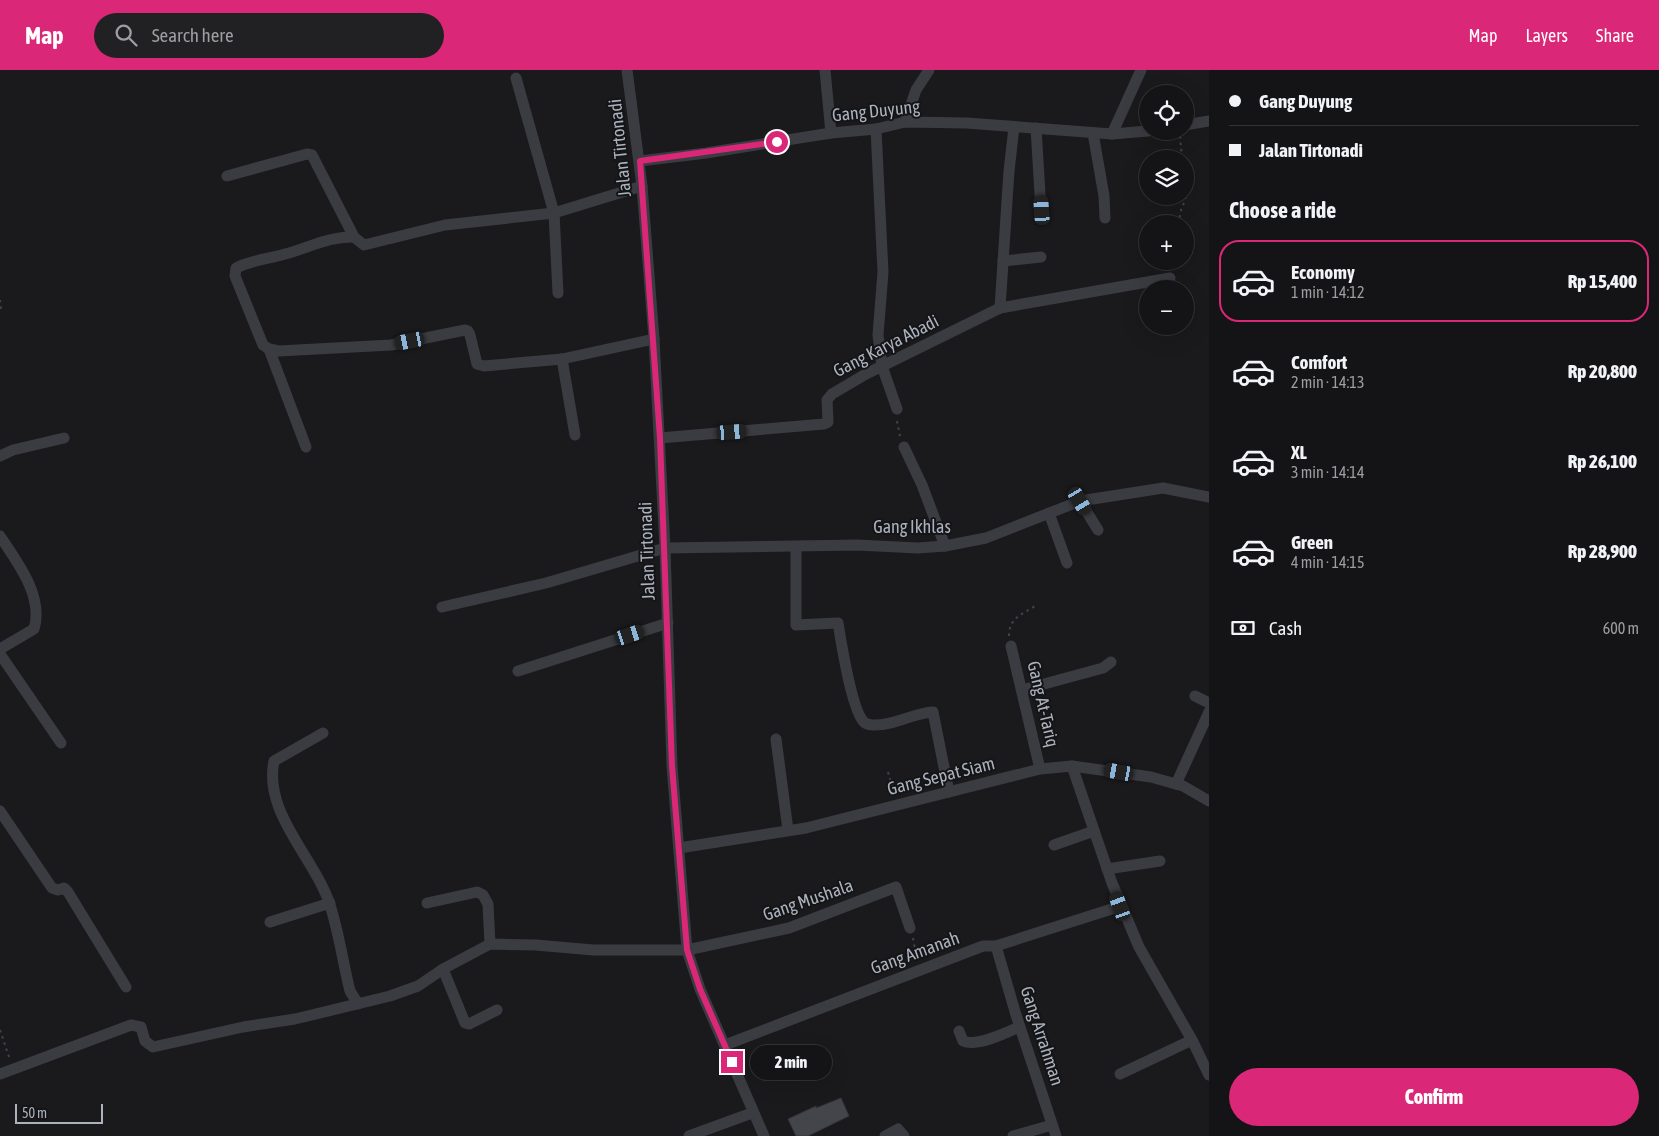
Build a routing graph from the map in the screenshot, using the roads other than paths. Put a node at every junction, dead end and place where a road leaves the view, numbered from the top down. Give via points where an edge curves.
1 (627, 70) edge
2 (825, 70) edge
3 (929, 70) edge
4 (1141, 70) edge
5 (516, 78) dead end
6 (1209, 121) edge
7 (905, 122) junction
8 (1194, 124) edge
9 (1014, 127) junction
10 (1036, 128) junction
11 (876, 129) junction
12 (1139, 132) edge
13 (831, 133) junction
14 (1092, 133) junction
15 (1112, 134) junction
16 (640, 161) junction
17 (227, 176) dead end
18 (642, 186) junction
19 (1042, 210) dead end
20 (554, 213) junction
21 (1105, 218) dead end
22 (354, 237) junction
23 (1041, 257) dead end
24 (1003, 261) junction
25 (1170, 278) dead end
26 (558, 293) dead end
27 (1000, 308) junction
28 (654, 339) junction
29 (269, 350) junction
30 (562, 359) junction
31 (882, 366) junction
32 (897, 408) road end
33 (575, 435) dead end
34 (64, 438) dead end
35 (660, 438) junction
36 (306, 447) dead end
37 (904, 447) road end
38 (0, 456) edge
39 (1209, 497) edge
40 (1080, 501) junction
41 (1049, 512) junction
42 (1098, 530) dead end
43 (0, 536) edge
44 (946, 546) junction
45 (796, 547) junction
46 (665, 548) junction
47 (1067, 563) dead end
48 (442, 607) dead end
49 (668, 623) junction
50 (1011, 646) road end
51 (0, 649) edge
52 (0, 654) edge
53 (1111, 662) dead end
54 (518, 671) dead end
55 (1022, 690) junction
56 (1195, 696) dead end
57 (1209, 702) edge
58 (1209, 712) edge
59 (323, 733) dead end
60 (776, 739) dead end
61 (61, 743) dead end
62 (1072, 766) junction
63 (1040, 769) junction
64 (1176, 784) junction
65 (949, 792) junction
66 (1209, 801) edge
67 (0, 812) edge
68 (788, 830) junction
69 (1094, 831) junction
70 (1054, 845) dead end
71 (679, 848) junction
72 (1160, 861) dead end
73 (1107, 870) junction
74 (330, 903) junction
75 (427, 903) dead end
76 (1120, 906) junction
77 (270, 922) dead end
78 (910, 928) road end
79 (490, 944) junction
80 (996, 946) junction
81 (687, 950) junction
82 (443, 968) junction
83 (126, 987) dead end
84 (358, 1004) junction
85 (497, 1010) dead end
86 (1020, 1027) junction
87 (959, 1030) dead end
88 (1192, 1040) junction
89 (725, 1045) junction
90 (0, 1074) edge
91 (1120, 1074) dead end
92 (1209, 1075) edge
93 (752, 1113) junction
94 (1052, 1124) junction
95 (688, 1136) edge
96 (764, 1136) edge
97 (885, 1136) edge
98 (904, 1136) edge
99 (1012, 1136) edge
100 (1056, 1136) edge

1 - 16 street, Jalan Tirtonadi
2 - 13 street
3 - 7 street via 916,90
4 - 15 street
5 - 20 street
6 - 8 street
7 - 9 street, Gang Duyung
7 - 11 street, Gang Duyung
9 - 10 street, Gang Duyung
9 - 24 street
10 - 14 street, Gang Duyung
10 - 19 street
11 - 13 street, Gang Duyung
11 - 31 street via 883,272 878,335
12 - 15 street, Gang Duyung
13 - 16 street, Gang Duyung
14 - 15 street, Gang Duyung
14 - 21 street
16 - 18 street, Jalan Tirtonadi
17 - 22 street via 312,155
18 - 20 street
18 - 28 street, Jalan Tirtonadi
20 - 22 street via 445,225 364,245
20 - 26 street
22 - 29 street via 331,239 236,268 235,276 263,344
23 - 24 street
24 - 27 street
25 - 27 street, Gang Karya Abadi
27 - 31 street, Gang Karya Abadi
28 - 30 street
28 - 35 street, Jalan Tirtonadi
29 - 30 street via 391,345 465,330 470,335 477,364 480,365
29 - 36 street
30 - 33 street
31 - 32 street
31 - 35 street, Gang Karya Abadi via 832,394 828,400 828,422 824,424
34 - 38 street
35 - 46 street, Jalan Tirtonadi
37 - 44 street
39 - 40 street, Gang Ikhlas via 1164,488
40 - 41 street, Gang Ikhlas
40 - 42 street
41 - 44 street, Gang Ikhlas via 986,538
41 - 47 street
43 - 51 street via 26,577 37,619 34,629
44 - 45 street, Gang Ikhlas
45 - 46 street, Gang Ikhlas
45 - 65 street via 796,626 838,623 854,697 865,723 891,723 933,712
46 - 48 street, Gang Ikhlas via 546,583
46 - 49 street, Jalan Tirtonadi
49 - 54 street
49 - 71 street, Jalan Tirtonadi via 672,766
50 - 55 street, Gang At-Tariq
52 - 61 street
53 - 55 street via 1103,668
55 - 63 street, Gang At-Tariq
56 - 57 street
58 - 64 street
59 - 74 street via 274,761 271,773 280,809
60 - 68 street
62 - 63 street, Gang Sepat Siam
62 - 64 street, Gang Sepat Siam via 1152,777
62 - 69 street
63 - 65 street, Gang Sepat Siam
64 - 66 street, Gang Sepat Siam
65 - 68 street, Gang Sepat Siam
67 - 83 street via 52,888 64,888 68,892
68 - 71 street, Gang Sepat Siam
69 - 70 street
69 - 73 street
71 - 81 street, Jalan Tirtonadi
72 - 73 street
73 - 76 street
74 - 77 street
74 - 84 street via 350,991
75 - 79 street via 477,892 483,895 488,904
76 - 80 street, Gang Amanah
76 - 88 street via 1146,962
78 - 81 street, Gang Mushala via 896,887 789,928
79 - 81 street via 594,950
79 - 82 street
80 - 86 street, Gang Arrahman
80 - 89 street, Gang Amanah via 983,946
81 - 89 street, Jalan Tirtonadi
82 - 84 street via 418,986
82 - 85 street via 466,1023
84 - 90 street via 153,1047 145,1041 141,1027 131,1025
86 - 87 street via 991,1039 967,1043
86 - 94 street, Gang Arrahman
88 - 91 street
88 - 92 street
89 - 93 street, Jalan Tirtonadi
93 - 95 street
93 - 96 street, Jalan Tirtonadi
94 - 99 street
94 - 100 street, Gang Arrahman
97 - 98 street via 898,1129

